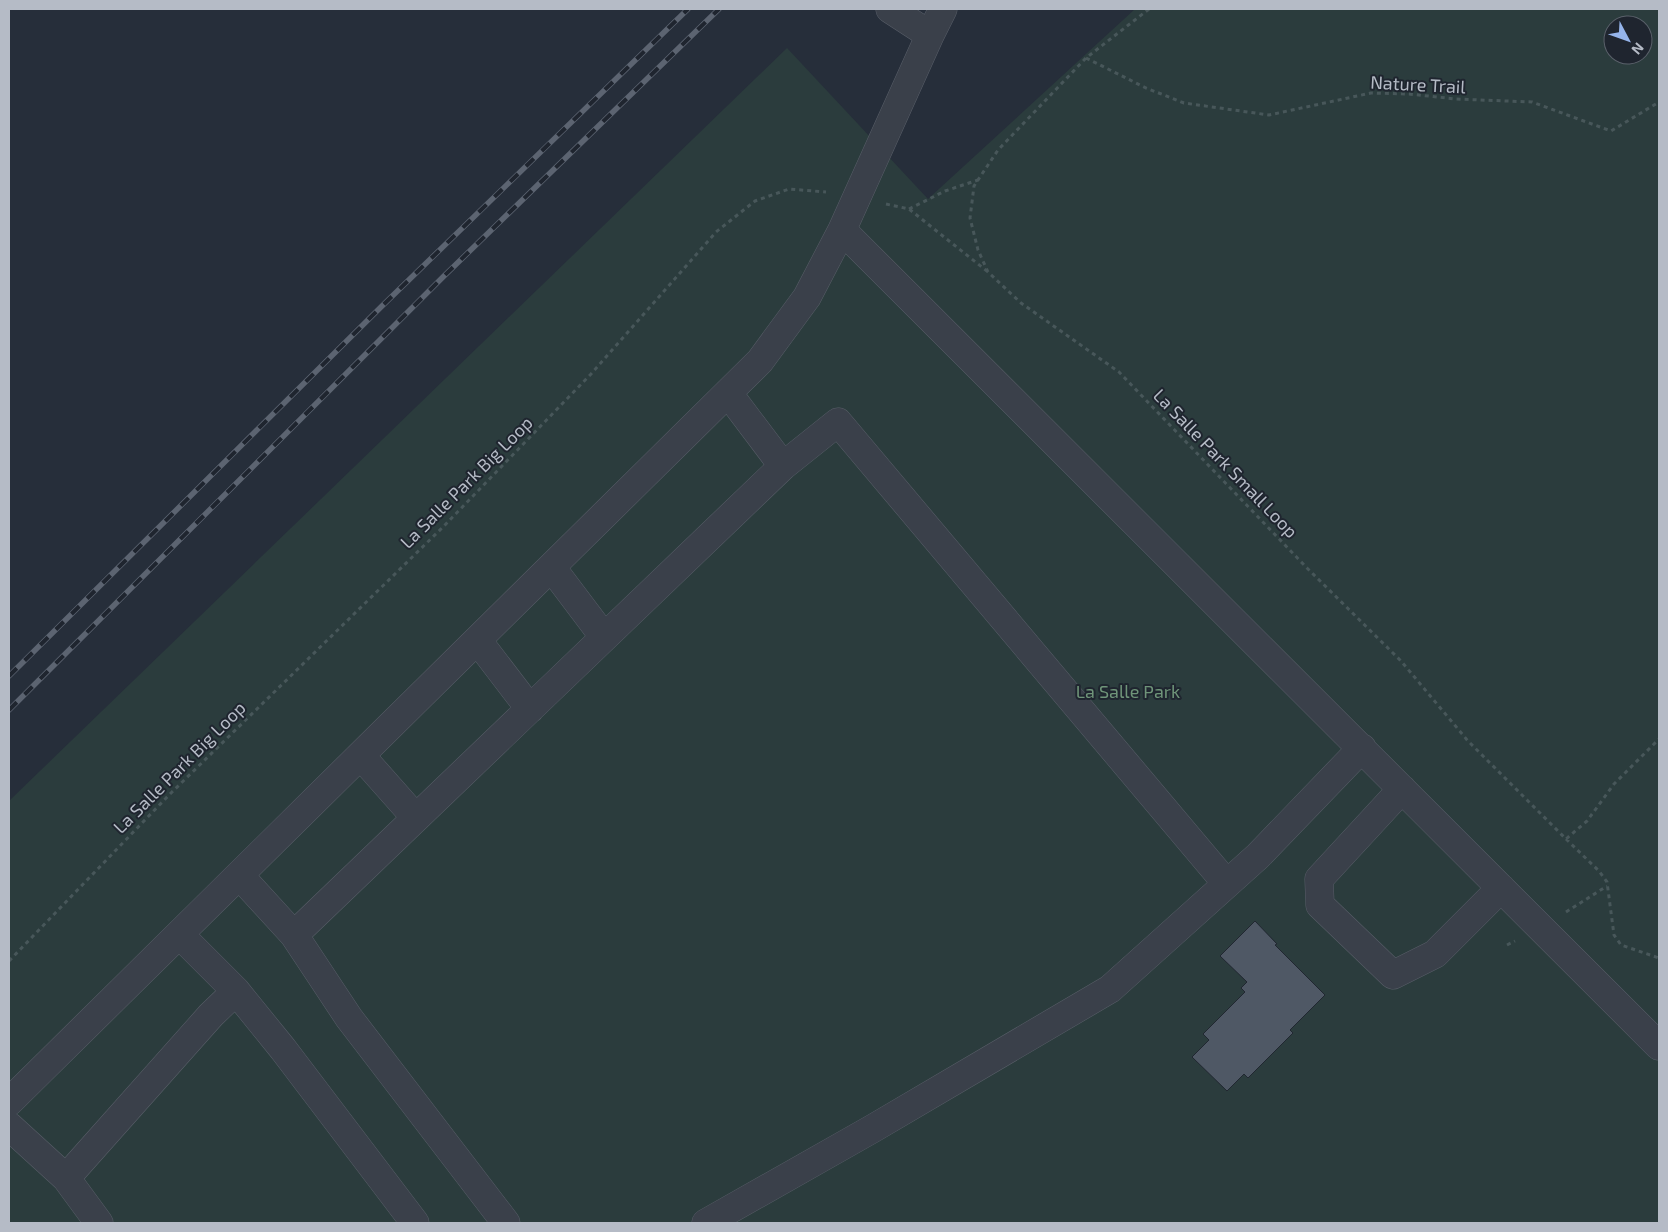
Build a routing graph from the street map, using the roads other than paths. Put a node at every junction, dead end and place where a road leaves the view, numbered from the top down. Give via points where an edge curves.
1 (890, 9) edge
2 (943, 9) edge
3 (930, 35) junction
4 (842, 230) junction
5 (728, 392) junction
6 (783, 466) junction
7 (552, 568) junction
8 (604, 637) junction
9 (478, 641) junction
10 (530, 709) junction
11 (1362, 748) junction
12 (361, 756) junction
13 (1402, 789) junction
14 (416, 818) junction
15 (240, 876) junction
16 (1227, 884) junction
17 (1502, 888) junction
18 (180, 934) junction
19 (294, 935) junction
20 (236, 991) junction
21 (1659, 1046) edge
22 (9, 1102) edge
23 (9, 1126) edge
24 (66, 1178) junction
25 (99, 1223) edge
26 (415, 1223) edge
27 (506, 1223) edge
28 (706, 1223) edge

1 - 3 street
2 - 3 street
3 - 4 street
4 - 5 street via 807,297 760,361
4 - 11 street
5 - 6 street
5 - 7 street
6 - 8 street
6 - 16 street via 838,422
7 - 8 street
7 - 9 street
8 - 10 street
9 - 10 street
9 - 12 street
10 - 14 street
11 - 13 street
11 - 16 street
12 - 14 street
12 - 15 street
13 - 17 street
13 - 17 street via 1319,879 1320,904 1393,975 1435,954
14 - 19 street
15 - 18 street
15 - 19 street
16 - 28 street via 1110,989
17 - 21 street
18 - 20 street
18 - 22 street
19 - 27 street via 349,1018
20 - 24 street
20 - 26 street
23 - 24 street
24 - 25 street

